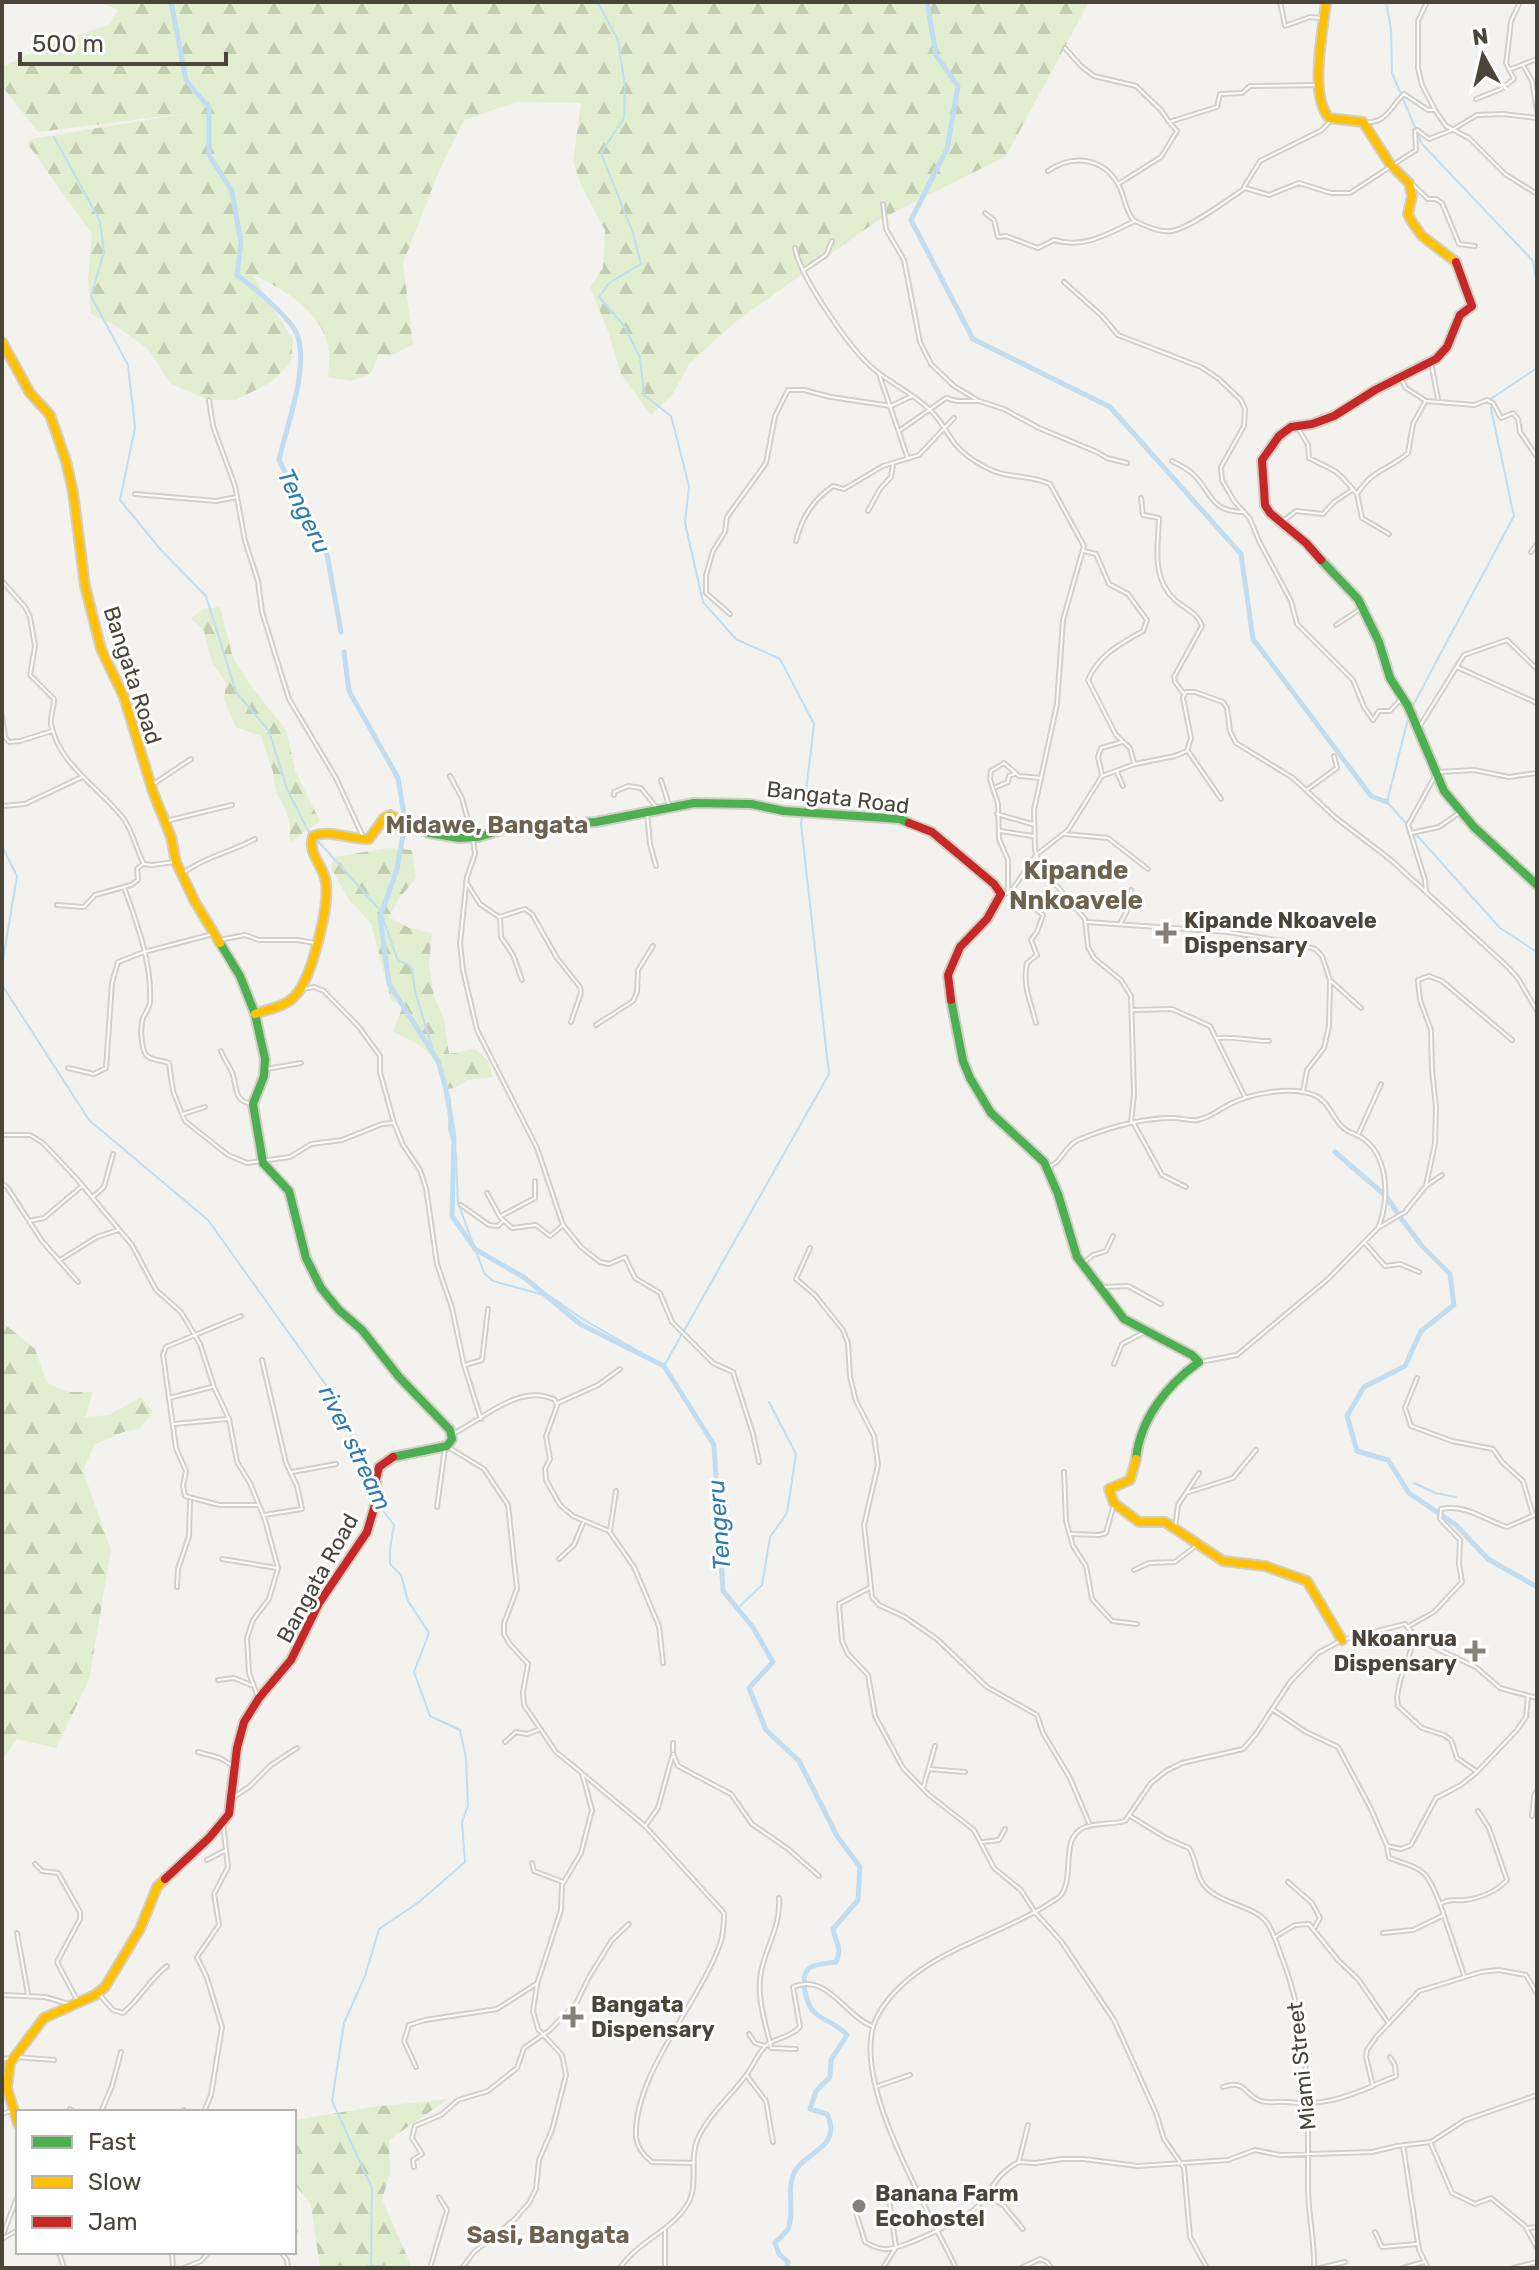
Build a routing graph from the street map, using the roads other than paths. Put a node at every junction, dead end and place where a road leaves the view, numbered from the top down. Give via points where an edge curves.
1 (1280, 2) edge
2 (1326, 2) edge
3 (1427, 2) edge
4 (1520, 2) edge
5 (1323, 18) junction
6 (1065, 48) dead end
7 (1537, 59) edge
8 (1523, 65) junction
9 (1510, 69) junction
10 (1319, 85) junction
11 (1476, 99) dead end
12 (1435, 110) junction
13 (1537, 111) edge
14 (1537, 118) edge
15 (1332, 119) junction
16 (1171, 122) junction
17 (1363, 122) junction
18 (1454, 129) junction
19 (1391, 165) junction
20 (1048, 171) dead end
21 (1407, 179) junction
22 (1118, 184) junction
23 (1243, 188) junction
24 (1537, 194) edge
25 (883, 204) dead end
26 (985, 213) dead end
27 (1134, 222) junction
28 (832, 241) dead end
29 (1475, 246) dead end
30 (795, 248) dead end
31 (803, 272) junction
32 (1064, 282) dead end
33 (2, 342) edge
34 (1431, 361) junction
35 (879, 373) junction
36 (1401, 379) junction
37 (913, 396) junction
38 (209, 400) dead end
39 (979, 401) junction
40 (1426, 401) junction
41 (1438, 401) junction
42 (891, 406) junction
43 (930, 409) junction
44 (954, 418) dead end
45 (1297, 426) junction
46 (946, 427) junction
47 (899, 431) junction
48 (1537, 457) edge
49 (908, 460) junction
50 (1172, 461) dead end
51 (894, 463) junction
52 (1127, 463) dead end
53 (1352, 490) junction
54 (135, 494) dead end
55 (1357, 494) junction
56 (238, 497) junction
57 (1141, 498) dead end
58 (868, 511) dead end
59 (1242, 512) junction
60 (1282, 522) junction
61 (1389, 534) dead end
62 (796, 541) dead end
63 (1537, 544) edge
64 (1084, 551) junction
65 (1531, 552) dead end
66 (2, 581) edge
67 (1362, 608) junction
68 (730, 614) dead end
69 (1336, 625) dead end
70 (1456, 666) junction
71 (1537, 669) edge
72 (1184, 694) junction
73 (1403, 698) junction
74 (1537, 703) edge
75 (2, 716) edge
76 (53, 730) junction
77 (1417, 730) junction
78 (1123, 741) junction
79 (1187, 751) junction
80 (1334, 756) dead end
81 (191, 759) dead end
82 (1135, 764) junction
83 (1117, 771) junction
84 (1015, 773) junction
85 (1435, 773) junction
86 (1537, 773) edge
87 (83, 776) junction
88 (450, 776) dead end
89 (1102, 776) junction
90 (1041, 778) junction
91 (661, 780) dead end
92 (151, 785) junction
93 (1123, 786) dead end
94 (993, 788) junction
95 (1307, 789) junction
96 (614, 795) dead end
97 (1221, 799) dead end
98 (232, 805) dead end
99 (2, 806) edge
100 (669, 807) junction
101 (658, 809) junction
102 (647, 812) junction
103 (1460, 812) junction
104 (997, 814) junction
105 (165, 821) junction
106 (1034, 825) junction
107 (1000, 831) junction
108 (1064, 834) junction
109 (1410, 834) junction
110 (1034, 836) junction
111 (473, 837) junction
112 (255, 839) dead end
113 (364, 840) junction
114 (1036, 855) junction
115 (176, 862) junction
116 (144, 864) junction
117 (656, 866) dead end
118 (1148, 869) dead end
119 (181, 875) junction
120 (466, 881) junction
121 (1537, 885) edge
122 (124, 887) junction
123 (1131, 890) dead end
124 (1426, 893) junction
125 (1006, 894) junction
126 (57, 905) dead end
127 (500, 918) junction
128 (1087, 922) junction
129 (1119, 925) junction
130 (217, 937) junction
131 (316, 944) junction
132 (653, 946) dead end
133 (144, 952) junction
134 (522, 980) dead end
135 (1330, 980) junction
136 (301, 990) junction
137 (1361, 1008) dead end
138 (1132, 1010) junction
139 (1537, 1011) edge
140 (255, 1014) junction
141 (571, 1022) dead end
142 (1036, 1023) dead end
143 (596, 1025) dead end
144 (1217, 1038) junction
145 (1512, 1040) dead end
146 (1269, 1041) dead end
147 (221, 1051) dead end
148 (301, 1063) dead end
149 (68, 1068) dead end
150 (265, 1069) junction
151 (1381, 1084) dead end
152 (1302, 1092) junction
153 (1246, 1098) junction
154 (253, 1104) junction
155 (205, 1107) dead end
156 (182, 1114) junction
157 (394, 1123) junction
158 (1132, 1123) junction
159 (1358, 1134) junction
160 (2, 1135) edge
161 (113, 1154) dead end
162 (263, 1163) junction
163 (1047, 1167) junction
164 (1442, 1175) dead end
165 (535, 1181) dead end
166 (2, 1183) edge
167 (83, 1186) junction
168 (1426, 1186) junction
169 (1186, 1187) dead end
170 (487, 1193) dead end
171 (92, 1198) junction
172 (461, 1205) dead end
173 (500, 1217) junction
174 (504, 1220) junction
175 (29, 1221) junction
176 (563, 1225) junction
177 (1378, 1228) junction
178 (119, 1229) junction
179 (1113, 1236) dead end
180 (1364, 1242) junction
181 (810, 1248) dead end
182 (59, 1260) junction
183 (1082, 1265) junction
184 (1419, 1272) dead end
185 (78, 1282) dead end
186 (1100, 1287) junction
187 (1161, 1304) dead end
188 (488, 1309) dead end
189 (241, 1316) dead end
190 (1144, 1332) junction
191 (194, 1333) junction
192 (262, 1360) dead end
193 (1199, 1362) junction
194 (1114, 1364) dead end
195 (464, 1365) junction
196 (620, 1369) dead end
197 (1417, 1378) dead end
198 (214, 1387) junction
199 (169, 1398) junction
200 (557, 1404) junction
201 (229, 1419) junction
202 (481, 1419) junction
203 (174, 1424) junction
204 (452, 1434) junction
205 (446, 1447) junction
206 (1256, 1450) dead end
207 (759, 1462) dead end
208 (336, 1464) dead end
209 (291, 1472) junction
210 (1064, 1472) dead end
211 (1199, 1473) dead end
212 (616, 1491) dead end
213 (1186, 1493) junction
214 (190, 1499) junction
215 (1114, 1503) junction
216 (258, 1505) junction
217 (437, 1507) dead end
218 (263, 1515) junction
219 (1535, 1515) edge
220 (583, 1522) junction
221 (1175, 1529) junction
222 (609, 1531) junction
223 (1070, 1534) junction
224 (1197, 1545) junction
225 (222, 1559) dead end
226 (559, 1559) dead end
227 (278, 1568) junction
228 (1134, 1570) dead end
229 (177, 1587) dead end
230 (871, 1587) junction
231 (1137, 1624) dead end
232 (1408, 1627) junction
233 (1415, 1638) junction
234 (1342, 1640) junction
235 (663, 1663) dead end
236 (218, 1680) dead end
237 (252, 1685) junction
238 (1528, 1695) junction
239 (259, 1698) junction
240 (1537, 1698) edge
241 (1271, 1709) junction
242 (539, 1730) junction
243 (505, 1742) dead end
244 (673, 1743) dead end
245 (935, 1746) dead end
246 (297, 1748) dead end
247 (198, 1752) dead end
248 (673, 1754) junction
249 (234, 1767) junction
250 (928, 1769) junction
251 (965, 1772) dead end
252 (1477, 1772) junction
253 (583, 1775) junction
254 (922, 1789) junction
255 (1537, 1790) edge
256 (233, 1797) junction
257 (1478, 1811) dead end
258 (1130, 1816) junction
259 (1532, 1816) dead end
260 (223, 1823) junction
261 (1090, 1825) junction
262 (645, 1826) junction
263 (1005, 1829) dead end
264 (981, 1842) junction
265 (1387, 1846) junction
266 (227, 1850) junction
267 (207, 1860) dead end
268 (532, 1863) dead end
269 (35, 1864) dead end
270 (819, 1876) dead end
271 (1288, 1882) dead end
272 (563, 1883) junction
273 (779, 1898) dead end
274 (1440, 1904) junction
275 (1035, 1912) junction
276 (1443, 1916) junction
277 (629, 1924) dead end
278 (1314, 1928) junction
279 (17, 1933) dead end
280 (1383, 1933) dead end
281 (1274, 1938) junction
282 (167, 1966) dead end
283 (1465, 1977) junction
284 (537, 1984) junction
285 (99, 1993) junction
286 (1537, 1994) edge
287 (2, 1995) edge
288 (28, 1996) junction
289 (74, 2003) junction
290 (1390, 2025) junction
291 (873, 2027) junction
292 (749, 2034) dead end
293 (543, 2035) junction
294 (770, 2043) junction
295 (766, 2046) junction
296 (796, 2049) dead end
297 (121, 2052) dead end
298 (14, 2057) junction
299 (1390, 2057) dead end
300 (2, 2059) edge
301 (54, 2060) dead end
302 (416, 2067) dead end
303 (746, 2075) junction
304 (910, 2075) dead end
305 (877, 2086) junction
306 (1373, 2086) junction
307 (1223, 2087) dead end
308 (1537, 2095) edge
309 (1308, 2103) junction
310 (102, 2110) edge
311 (205, 2110) edge
312 (13, 2111) junction
313 (2, 2114) edge
314 (16, 2119) edge
315 (1028, 2125) dead end
316 (773, 2142) dead end
317 (1431, 2142) junction
318 (1403, 2145) junction
319 (1309, 2156) junction
320 (1019, 2162) junction
321 (694, 2163) junction
322 (1182, 2164) junction
323 (414, 2167) dead end
324 (986, 2194) junction
325 (439, 2197) dead end
326 (889, 2200) dead end
327 (16, 2201) edge
328 (13, 2211) junction
329 (16, 2213) edge
330 (856, 2213) dead end
331 (1537, 2227) edge
332 (1527, 2228) junction
333 (1023, 2229) dead end
334 (665, 2230) junction
335 (938, 2231) junction
336 (1375, 2232) dead end
337 (2, 2238) edge
338 (1418, 2244) junction
339 (896, 2247) junction
340 (1537, 2248) edge
341 (207, 2254) edge
342 (201, 2261) junction
343 (1425, 2261) junction
344 (1345, 2262) dead end
345 (1537, 2262) edge
346 (184, 2268) edge
347 (203, 2268) edge
348 (370, 2268) edge
349 (379, 2268) edge
350 (430, 2268) edge
351 (462, 2268) edge
352 (620, 2268) edge
353 (665, 2268) edge
354 (883, 2268) edge
355 (956, 2268) edge
356 (1021, 2268) edge
357 (1051, 2268) edge
358 (1207, 2268) edge
359 (1314, 2268) edge
360 (1320, 2268) edge
361 (1403, 2268) edge
362 (1428, 2268) edge
363 (1513, 2268) edge

1 - 5 street via 1285,26
2 - 5 street
3 - 12 street via 1418,21 1418,68
4 - 9 street via 1510,26
5 - 10 street
6 - 16 street via 1091,75 1136,86
7 - 8 street
8 - 9 street
8 - 13 street
9 - 11 street via 1512,81
10 - 15 street via 1325,114
10 - 16 street via 1248,86 1242,93 1220,94 1217,107
12 - 17 street via 1403,94 1382,120
12 - 18 street
14 - 18 street via 1477,115
15 - 17 street
15 - 23 street via 1322,130 1260,161
16 - 22 street via 1177,131 1161,157
17 - 19 street
18 - 19 street via 1429,139 1415,131 1416,150
18 - 24 street
19 - 21 street
19 - 23 street via 1350,193 1299,183 1269,195
20 - 22 street via 1083,160 1104,168
21 - 29 street via 1428,199 1442,203 1459,244
21 - 34 street via 1412,192 1409,217 1422,236 1455,260 1472,305 1460,315 1447,347
22 - 27 street
23 - 27 street via 1175,230
25 - 39 street via 888,236 904,263 926,356 952,384
26 - 27 street via 994,220 998,237 1038,248 1054,240 1069,244 1101,238
28 - 31 street via 826,255
30 - 31 street
31 - 35 street
32 - 59 street via 1118,335 1201,367 1241,400 1243,430 1220,469
33 - 92 street, Bangata Road via 30,393 50,415 66,461 83,578 101,649 124,697
34 - 36 street
34 - 41 street
35 - 37 street
35 - 42 street
36 - 40 street
36 - 45 street via 1334,416
37 - 42 street
37 - 43 street
38 - 56 street via 214,433
39 - 43 street via 946,398
39 - 52 street
40 - 41 street
40 - 55 street via 1413,424 1408,453 1373,474
41 - 48 street via 1491,401 1501,418 1511,413 1517,417 1520,432
42 - 47 street
42 - 68 street via 799,389 786,392 775,416 766,463 727,517 708,568 706,593
43 - 46 street
43 - 47 street
44 - 46 street
45 - 53 street via 1310,459 1337,472
45 - 60 street via 1274,441 1261,463 1265,505
46 - 49 street via 925,451
46 - 64 street via 958,447 982,466 1051,485
47 - 49 street
49 - 51 street
50 - 59 street via 1191,472 1213,503
51 - 58 street via 891,477
51 - 62 street via 843,490 833,486 822,494 804,515
53 - 55 street
53 - 60 street via 1323,514 1296,511
54 - 56 street via 216,501
55 - 61 street via 1362,518
56 - 113 street via 262,612 291,707 336,778
57 - 72 street via 1143,515 1159,518 1156,554 1165,586 1202,626 1174,677
59 - 73 street via 1249,516 1291,601 1297,624 1353,680 1372,720
60 - 67 street via 1355,594
63 - 65 street
64 - 78 street via 1096,554 1109,584 1128,594 1147,620 1143,631 1117,645 1088,680
64 - 90 street via 1064,616 1057,704
66 - 76 street via 29,612 35,646 30,675 54,699
67 - 69 street
67 - 73 street
70 - 71 street via 1465,654 1507,640
70 - 74 street
70 - 77 street
72 - 79 street via 1191,738
72 - 95 street via 1192,691 1223,702 1236,743
73 - 77 street
75 - 76 street via 9,742
76 - 87 street via 67,759
77 - 85 street
78 - 82 street
78 - 89 street via 1101,748
79 - 82 street
79 - 97 street
80 - 95 street via 1337,768
81 - 92 street
82 - 83 street
83 - 89 street
83 - 93 street
84 - 90 street
84 - 94 street
84 - 94 street via 1001,763 991,771
85 - 86 street
85 - 103 street
85 - 109 street via 1409,820
87 - 99 street via 25,804
87 - 116 street via 125,821
88 - 111 street
89 - 108 street
90 - 106 street
91 - 100 street
92 - 105 street, Bangata Road
94 - 104 street
95 - 124 street
96 - 101 street via 627,786 642,788
98 - 105 street
100 - 101 street, Bangata Road
100 - 125 street, Bangata Road via 746,804 906,820 941,839
101 - 102 street, Bangata Road
102 - 111 street, Bangata Road via 596,822 512,827
102 - 117 street
103 - 109 street via 1439,827
103 - 121 street
104 - 106 street
104 - 107 street
105 - 115 street, Bangata Road
106 - 110 street
107 - 110 street
107 - 125 street via 1008,862
108 - 114 street
108 - 118 street via 1108,838
109 - 124 street
110 - 114 street
111 - 113 street, Bangata Road via 437,836 390,815
111 - 120 street via 475,854
112 - 119 street via 199,861
113 - 131 street via 324,832 311,839 326,885
114 - 125 street
114 - 128 street
115 - 116 street
115 - 119 street, Bangata Road
116 - 122 street via 137,869 137,881
119 - 130 street, Bangata Road
120 - 127 street via 480,904
120 - 176 street via 460,953 475,1024 537,1148
122 - 126 street via 95,895 84,907
122 - 133 street
123 - 129 street
124 - 139 street via 1511,971
125 - 142 street via 1020,897 1043,915 1031,940 1037,955 1025,969
125 - 163 street via 958,951 948,975 950,997 963,1061 975,1087 991,1113
127 - 134 street via 501,937
127 - 141 street via 525,909 532,914 580,987
128 - 129 street
128 - 138 street via 1090,952 1125,985
129 - 135 street via 1189,927 1305,945 1319,952
130 - 131 street
130 - 133 street
130 - 140 street, Bangata Road via 244,982
131 - 136 street
132 - 143 street via 638,970 633,1001
133 - 149 street via 121,960 114,970 104,1070 94,1074
133 - 156 street via 150,1007 142,1024 143,1045 151,1058 169,1063
135 - 137 street
135 - 152 street via 1327,1039 1307,1070
136 - 140 street via 285,1004
136 - 157 street via 324,991 372,1044 380,1056
138 - 144 street via 1179,1011 1210,1026
138 - 158 street
140 - 150 street, Bangata Road
144 - 146 street
144 - 153 street
145 - 168 street via 1442,981 1429,976 1418,980 1431,1030 1436,1107
147 - 154 street via 238,1098
148 - 150 street
150 - 154 street, Bangata Road
151 - 159 street
152 - 153 street
152 - 159 street via 1321,1099 1340,1125
153 - 158 street via 1200,1119
154 - 162 street, Bangata Road
155 - 156 street
156 - 162 street via 228,1155
157 - 162 street via 311,1144 295,1155
157 - 195 street via 426,1188 437,1264
158 - 163 street via 1075,1141
158 - 169 street via 1162,1175
159 - 177 street via 1378,1156 1384,1178 1386,1206
160 - 167 street via 30,1135 41,1141
161 - 171 street via 104,1187
162 - 204 street via 289,1191 308,1265 321,1288
163 - 183 street
164 - 168 street
165 - 173 street via 535,1198
166 - 175 street
167 - 171 street
167 - 175 street via 44,1218
168 - 177 street via 1405,1212
170 - 173 street
171 - 178 street
172 - 174 street via 492,1226
173 - 174 street
174 - 176 street via 514,1229 540,1226 550,1236
175 - 182 street
176 - 207 street via 600,1262 625,1257 635,1278 660,1293 672,1322 713,1363 735,1374
177 - 180 street
178 - 182 street
178 - 191 street via 156,1290 181,1312
179 - 183 street via 1106,1251
180 - 184 street via 1385,1266 1400,1264
180 - 193 street via 1237,1355
181 - 230 street via 796,1279 845,1335 854,1394 876,1447 877,1470 864,1525
182 - 185 street
183 - 186 street
186 - 187 street via 1128,1286
186 - 190 street via 1124,1319
188 - 195 street via 482,1360
189 - 191 street
190 - 193 street
190 - 194 street via 1122,1344
191 - 198 street
191 - 199 street via 163,1351
192 - 209 street
193 - 215 street via 1176,1379 1144,1425 1130,1480 1108,1489
195 - 202 street
196 - 200 street
197 - 219 street via 1405,1408 1411,1426 1493,1449 1523,1481
198 - 199 street
198 - 201 street
199 - 203 street
200 - 202 street via 542,1396 517,1399
200 - 220 street via 546,1436 550,1459 545,1476 560,1505
201 - 203 street
201 - 216 street via 237,1462
202 - 204 street
203 - 214 street via 186,1471 184,1493
204 - 205 street
205 - 217 street
205 - 239 street, Bangata Road via 390,1458 379,1467 367,1532 319,1603 291,1660
205 - 242 street via 479,1465 508,1505 517,1589 504,1634 528,1664 524,1703
206 - 213 street via 1233,1478
208 - 209 street
209 - 218 street via 301,1510
210 - 223 street
211 - 213 street
212 - 222 street
213 - 221 street
214 - 216 street via 229,1507
214 - 229 street via 189,1536
215 - 221 street via 1139,1522 1163,1522
215 - 223 street via 1106,1533
216 - 218 street
218 - 227 street
219 - 232 street via 1507,1527 1473,1512 1440,1510 1440,1519 1460,1540 1462,1582 1434,1612
220 - 222 street
220 - 226 street via 574,1545
221 - 224 street
222 - 235 street via 634,1567 656,1614
223 - 231 street via 1086,1566 1093,1601 1112,1621
224 - 228 street via 1175,1562
224 - 234 street via 1223,1561 1262,1565 1307,1581
225 - 227 street
227 - 237 street via 269,1599 248,1631
230 - 254 street via 839,1604 842,1641 870,1679 875,1716 890,1747
230 - 261 street via 879,1605 927,1631 987,1687 1037,1715
232 - 233 street
232 - 234 street
233 - 238 street via 1476,1667 1500,1688
233 - 252 street via 1397,1691 1398,1706 1422,1728 1451,1740 1457,1758
234 - 241 street via 1308,1661
236 - 237 street
237 - 239 street
238 - 240 street
238 - 252 street via 1525,1720
239 - 249 street, Bangata Road via 242,1727
241 - 258 street via 1242,1750 1182,1763 1159,1775
241 - 265 street via 1338,1747
242 - 243 street via 516,1732
242 - 253 street
244 - 248 street
245 - 250 street
246 - 256 street
247 - 249 street
248 - 262 street via 658,1808
248 - 270 street via 678,1766 731,1794 752,1824
249 - 256 street, Bangata Road
250 - 251 street
250 - 254 street
252 - 265 street via 1436,1798 1409,1847
253 - 262 street
253 - 272 street via 592,1817 581,1853
254 - 264 street via 974,1830
255 - 259 street
256 - 260 street, Bangata Road
257 - 274 street via 1507,1881 1489,1893
258 - 261 street via 1119,1823
258 - 281 street, Miami Street via 1189,1848 1208,1890 1258,1915
260 - 266 street
260 - 285 street, Bangata Road via 157,1887 135,1938
261 - 275 street via 1073,1836 1062,1894
262 - 321 street via 724,1913 719,1946 655,2068 637,2127 640,2152 652,2162
263 - 264 street via 999,1840
264 - 275 street via 994,1868 1019,1888
265 - 274 street via 1389,1858 1424,1872
266 - 267 street
266 - 311 street via 228,1867 214,1894 218,1929 198,1954 222,2027
268 - 272 street via 534,1871
269 - 289 street via 59,1874 80,1912 57,1962
271 - 278 street via 1317,1909 1320,1920
272 - 284 street via 559,1917
273 - 294 street via 779,1920 760,1976
274 - 276 street
275 - 291 street via 924,1968 892,1996
275 - 322 street via 1110,2013 1164,2139
276 - 280 street via 1413,1930
276 - 283 street
277 - 293 street via 612,1940 577,2002
278 - 281 street via 1301,1924
278 - 290 street
279 - 288 street
281 - 309 street, Miami Street via 1296,2003
282 - 285 street via 123,2013 113,2010
283 - 286 street via 1499,1970 1524,1974
283 - 290 street via 1417,1993
284 - 293 street via 533,2016
284 - 302 street via 497,2009 409,2025 404,2041
285 - 289 street
287 - 288 street
288 - 289 street
289 - 298 street via 42,2019
290 - 306 street via 1366,2053
291 - 294 street via 837,1998 807,1983 793,1987 801,2026
291 - 305 street via 872,2072
292 - 295 street
293 - 323 street via 524,2048 518,2067 492,2089 458,2100 441,2115 415,2126 412,2138 422,2155 413,2160
293 - 351 street via 562,2055 566,2075 536,2189 521,2215
294 - 295 street
294 - 296 street via 774,2050
295 - 303 street
297 - 310 street
298 - 300 street
298 - 301 street
298 - 312 street via 7,2073
299 - 306 street via 1396,2076
303 - 316 street via 767,2104
303 - 321 street via 698,2138
304 - 305 street
305 - 335 street via 895,2147
306 - 309 street via 1343,2099
307 - 309 street via 1242,2086 1265,2102
308 - 317 street via 1465,2120
309 - 319 street, Miami Street
312 - 313 street
312 - 314 street
315 - 320 street
317 - 318 street
317 - 332 street via 1452,2193 1475,2204 1491,2198
318 - 319 street
318 - 338 street
319 - 322 street via 1255,2150 1228,2160
319 - 359 street, Miami Street
320 - 322 street
320 - 324 street
321 - 334 street via 692,2194
322 - 358 street via 1190,2237
324 - 333 street
324 - 335 street via 977,2207
325 - 350 street via 447,2209
326 - 339 street
327 - 328 street
328 - 329 street
328 - 337 street
330 - 339 street via 865,2242
331 - 332 street
332 - 340 street
334 - 352 street via 632,2252
334 - 353 street
335 - 339 street
335 - 355 street
336 - 338 street via 1384,2248
338 - 343 street
339 - 354 street
341 - 342 street
342 - 346 street
342 - 347 street
343 - 361 street
343 - 362 street
344 - 360 street
345 - 363 street
348 - 349 street
356 - 357 street via 1040,2259

